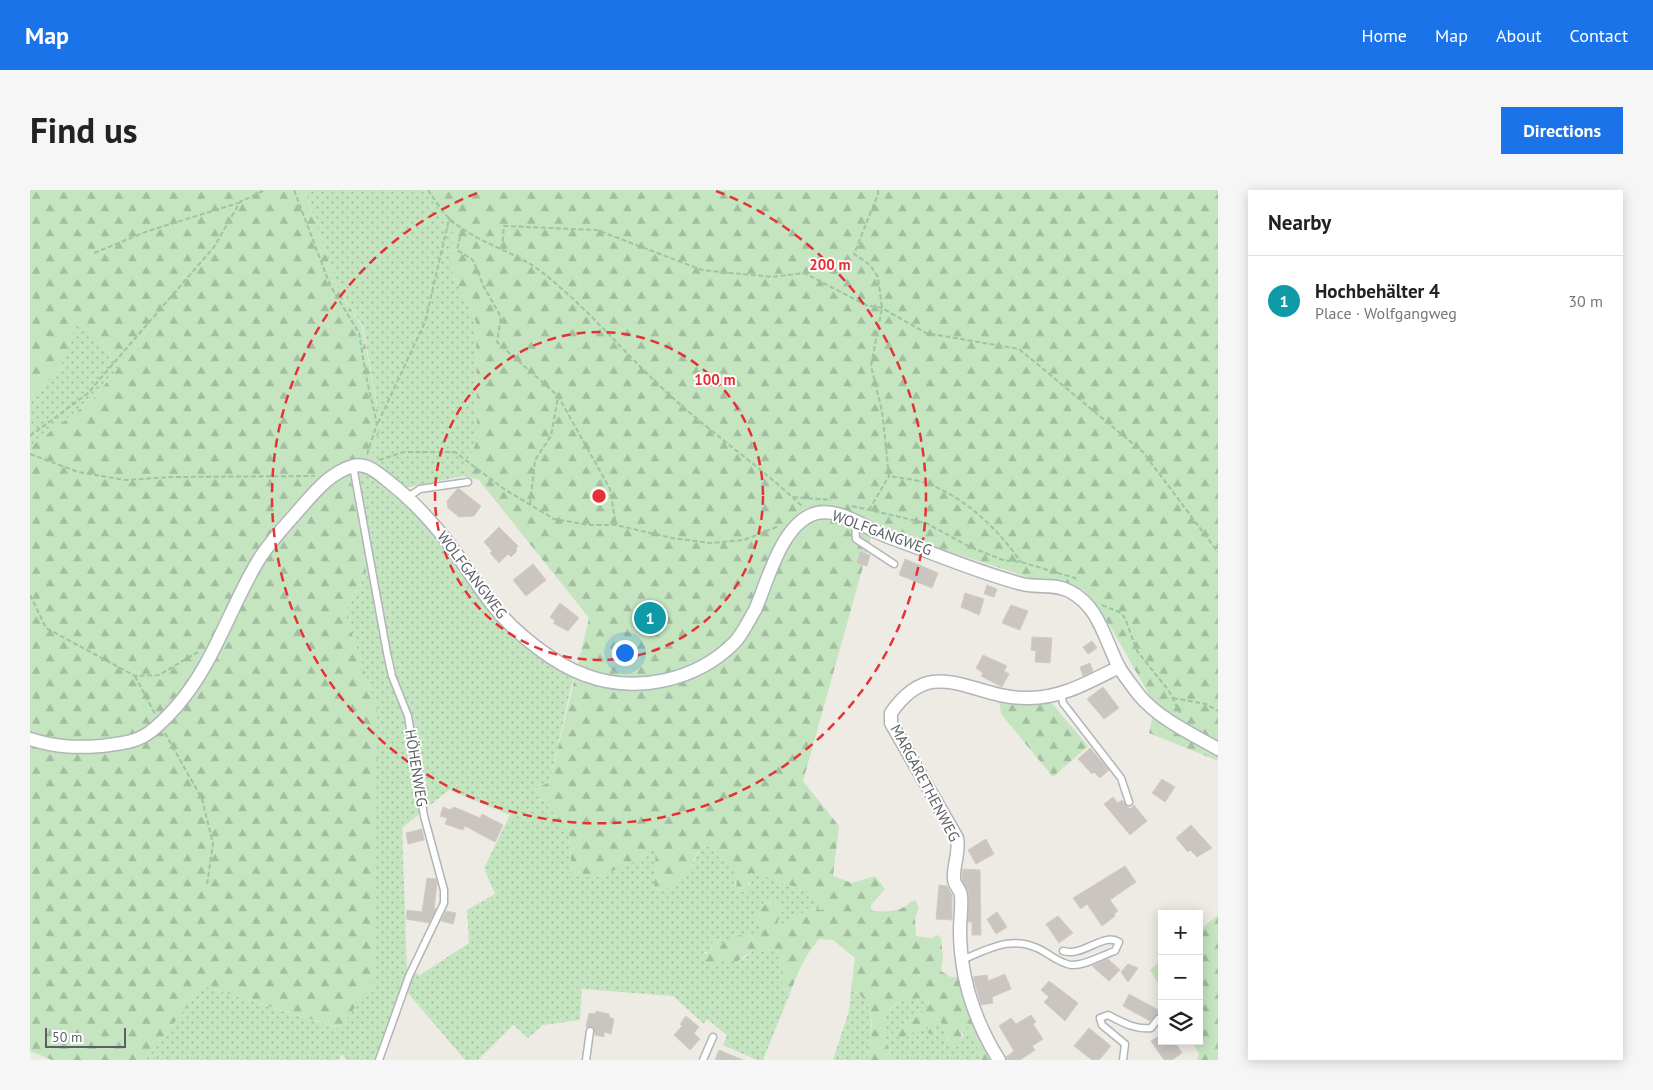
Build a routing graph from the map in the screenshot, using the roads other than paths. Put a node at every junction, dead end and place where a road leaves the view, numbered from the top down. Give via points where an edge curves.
1 (353, 466) junction
2 (468, 482) dead end
3 (408, 497) junction
4 (855, 522) junction
5 (894, 564) dead end
6 (1119, 667) junction
7 (1061, 694) junction
8 (30, 739) edge
9 (1218, 749) edge
10 (1129, 802) dead end
11 (1063, 951) dead end
12 (962, 960) junction
13 (1158, 1019) dead end
14 (590, 1031) dead end
15 (713, 1037) dead end
16 (379, 1060) edge
17 (586, 1060) edge
18 (703, 1060) edge
19 (999, 1060) edge
20 (1123, 1060) edge

1 - 3 street, WOLFGANGWEG via 367,466
1 - 8 street via 332,476 258,561 193,688 160,724 144,737 119,744 52,746
1 - 16 lane, HÖHENWEG via 389,661 408,716 424,816 444,890 440,915 409,976
2 - 3 lane via 420,488
3 - 4 street, WOLFGANGWEG via 448,542 489,600 516,630 586,676 616,682 659,683 692,672 736,642 755,609 780,550 794,529 811,514 827,512
4 - 5 lane via 856,539
4 - 6 street, WOLFGANGWEG via 880,534 1023,584 1066,589 1087,604 1098,619
6 - 7 street, MARGARETHENWEG
6 - 9 street, WOLFGANGWEG via 1151,707
7 - 10 lane via 1063,703 1121,778
7 - 12 street, MARGARETHENWEG via 1014,698 936,680 916,687 891,713 891,724 957,838 954,883 961,893
11 - 12 lane via 1072,954 1107,940 1119,942 1115,951 1076,965 1064,963 1039,948 1014,942 1002,943
12 - 19 street, MARGARETHENWEG via 972,1010
13 - 20 lane via 1151,1028 1144,1029 1133,1028 1108,1015 1100,1018 1102,1025 1125,1044
14 - 17 lane
15 - 18 lane

